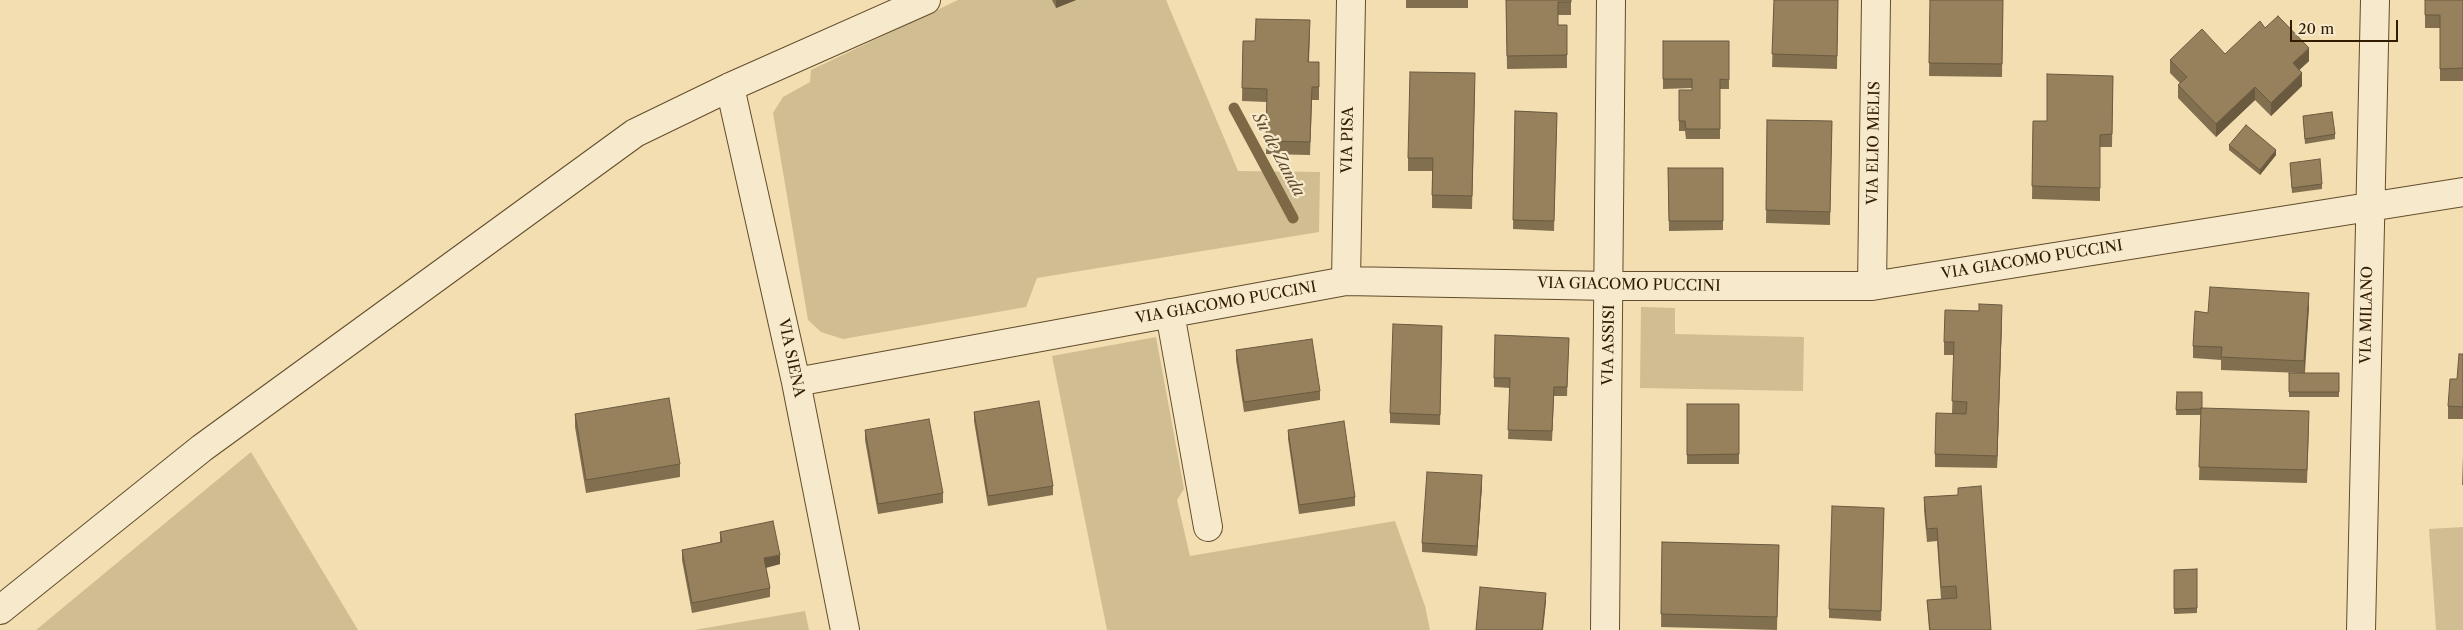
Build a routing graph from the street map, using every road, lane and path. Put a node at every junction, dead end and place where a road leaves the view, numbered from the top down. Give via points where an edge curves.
1 (926, 0) edge
2 (1351, 0) edge
3 (1612, 0) edge
4 (1876, 0) edge
5 (2375, 0) edge
6 (730, 87) junction
7 (2463, 192) edge
8 (2370, 205) junction
9 (1346, 281) junction
10 (1610, 286) junction
11 (1872, 286) junction
12 (1170, 313) junction
13 (796, 382) junction
14 (1208, 527) dead end
15 (0, 610) edge
16 (845, 630) edge
17 (1605, 630) edge
18 (2361, 630) edge

1 - 6 street
2 - 9 street, VIA PISA
3 - 10 street, VIA ASSISI
4 - 11 street, VIA ELIO MELIS
5 - 8 street, VIA MILANO
6 - 13 street, VIA SIENA
6 - 15 street via 635,133 202,448
7 - 8 street, VIA GIACOMO PUCCINI
8 - 11 street, VIA GIACOMO PUCCINI
8 - 18 street, VIA MILANO
9 - 10 street, VIA GIACOMO PUCCINI
9 - 12 street, VIA GIACOMO PUCCINI
10 - 11 street, VIA GIACOMO PUCCINI
10 - 17 street, VIA ASSISI
12 - 13 street, VIA GIACOMO PUCCINI
12 - 14 street
13 - 16 street, VIA SIENA

